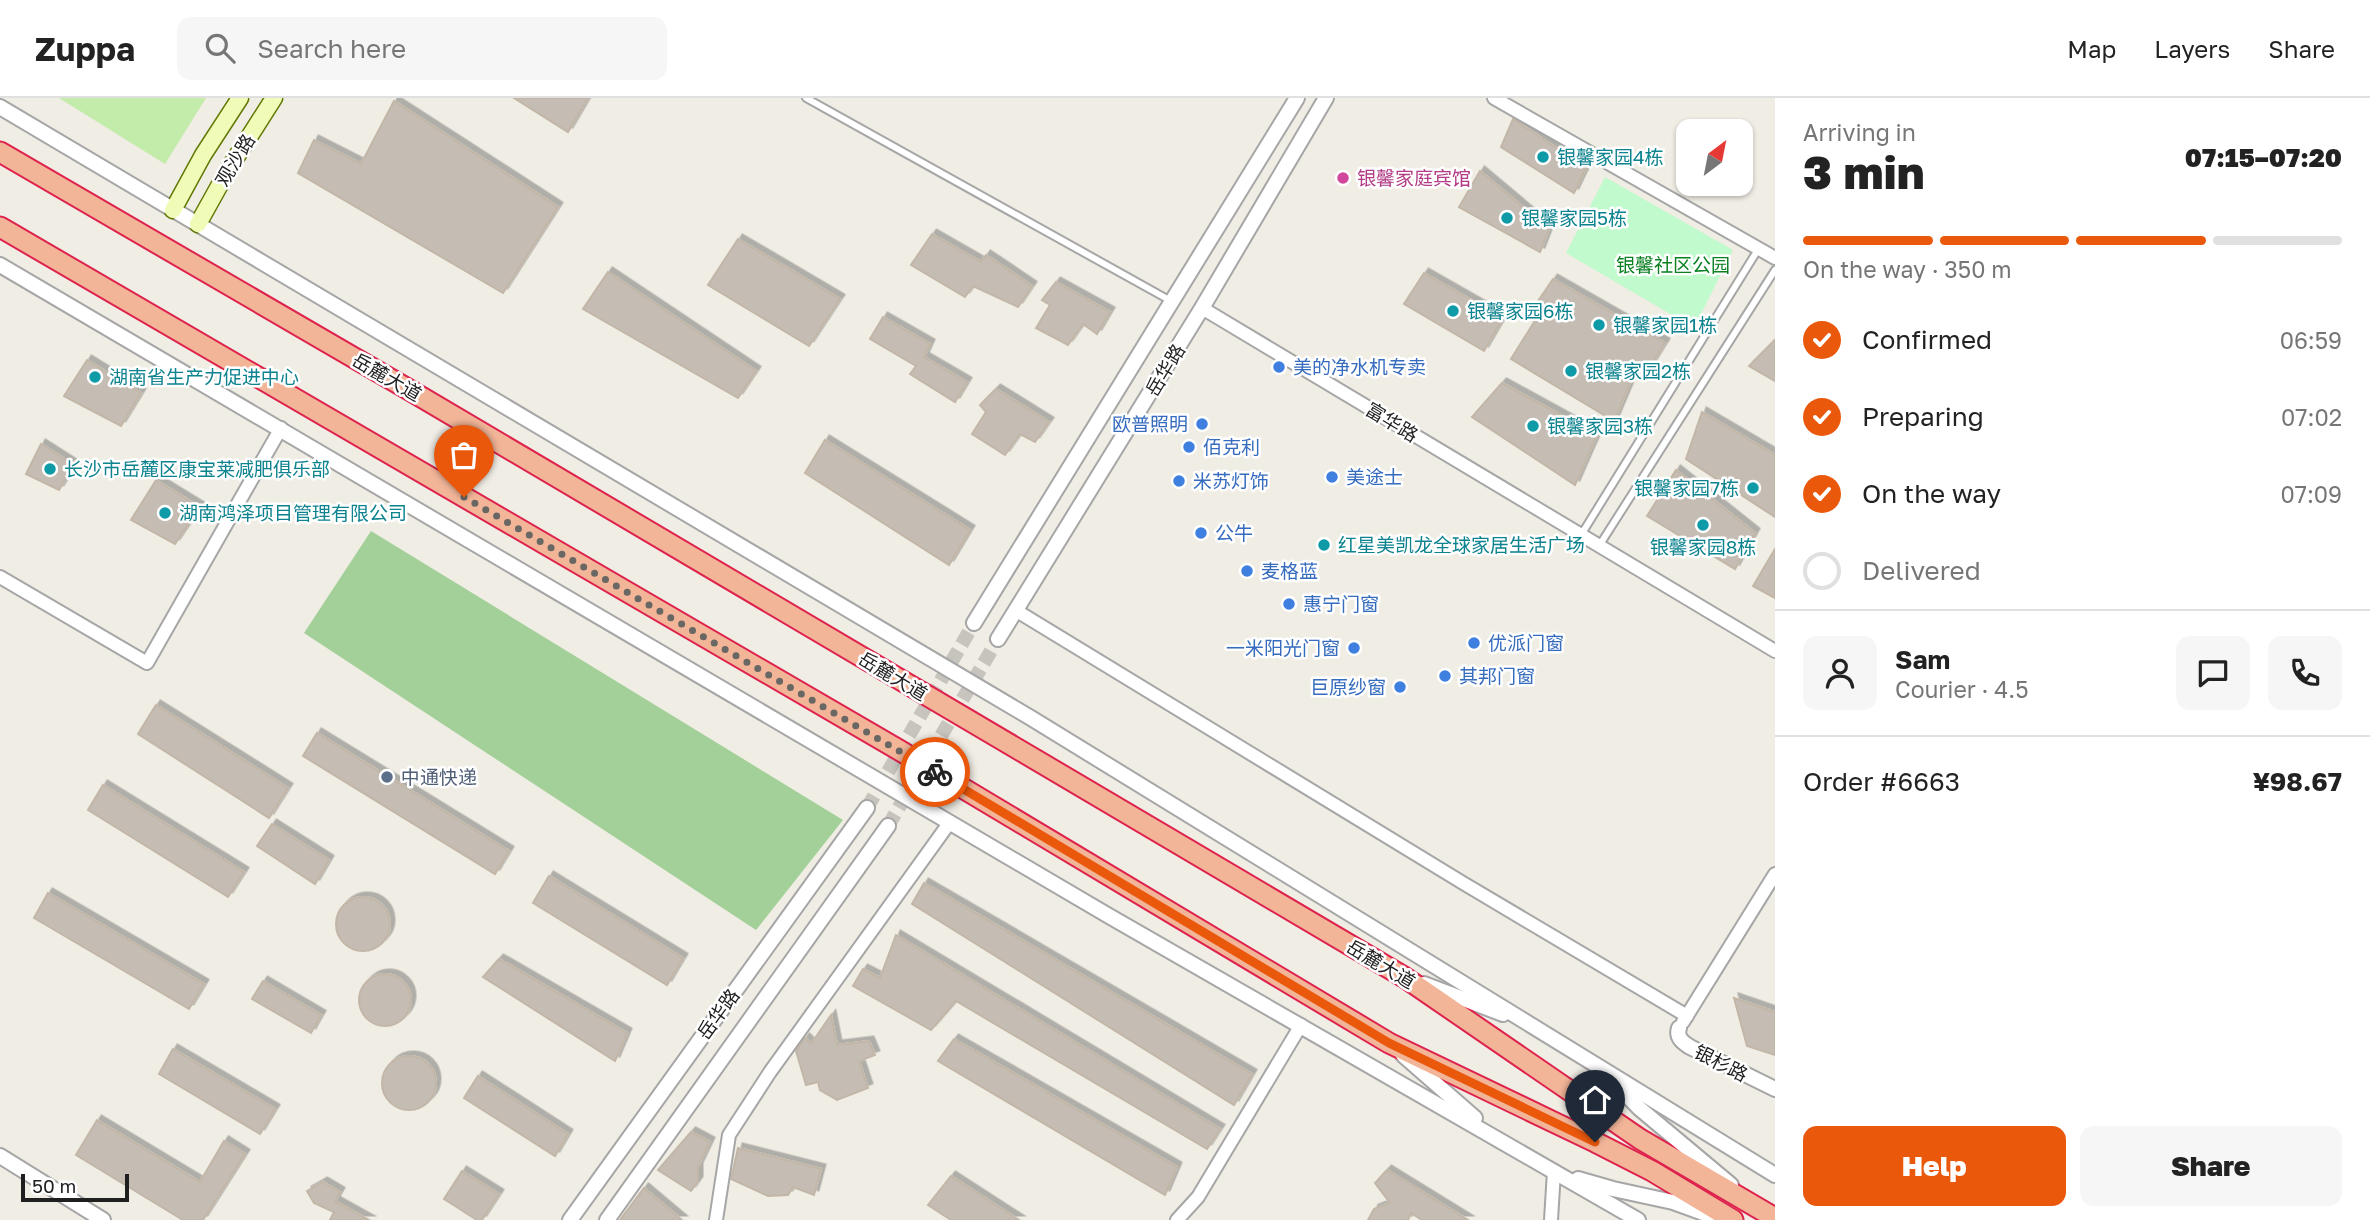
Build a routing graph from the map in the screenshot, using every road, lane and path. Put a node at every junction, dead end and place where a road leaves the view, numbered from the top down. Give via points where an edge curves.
1 (240, 98) edge
2 (274, 98) edge
3 (806, 98) edge
4 (1297, 98) edge
5 (1326, 98) edge
6 (1494, 98) edge
7 (0, 107) edge
8 (0, 152) edge
9 (173, 210) junction
10 (198, 224) junction
11 (0, 227) edge
12 (1759, 248) junction
13 (1775, 258) edge
14 (0, 265) edge
15 (1775, 270) edge
16 (1172, 301) junction
17 (1202, 308) junction
18 (281, 428) junction
19 (1581, 535) junction
20 (1599, 546) junction
21 (0, 577) edge
22 (1017, 611) junction
23 (974, 623) tunnel mouth
24 (998, 639) tunnel mouth
25 (1775, 651) edge
26 (867, 808) tunnel mouth
27 (950, 821) junction
28 (888, 826) tunnel mouth
29 (1775, 874) edge
30 (1404, 977) junction
31 (1683, 1022) junction
32 (1531, 1024) junction
33 (1301, 1026) junction
34 (1389, 1043) junction
35 (1603, 1071) junction
36 (1775, 1089) edge
37 (1498, 1139) junction
38 (0, 1156) edge
39 (1554, 1171) junction
40 (1775, 1175) edge
41 (1756, 1206) junction
42 (1775, 1217) edge
43 (103, 1220) edge
44 (570, 1220) edge
45 (607, 1220) edge
46 (716, 1220) edge
47 (1177, 1220) edge
48 (1551, 1220) edge
49 (1638, 1220) edge
50 (1723, 1220) edge
51 (1733, 1220) edge

1 - 9 main road, 观沙路
2 - 10 main road, 观沙路
3 - 16 lane
4 - 16 street, 岳华路
5 - 17 street, 岳华路
6 - 12 street
7 - 9 street
8 - 30 highway, 岳麓大道
9 - 10 street
10 - 32 street via 1031,718
11 - 34 highway via 899,750
12 - 13 street
12 - 19 lane
14 - 18 street
15 - 20 lane
16 - 23 street, 岳华路
17 - 19 street, 富华路
17 - 22 street, 岳华路
18 - 21 street via 147,663
18 - 27 street
19 - 20 street, 富华路
20 - 25 street, 富华路
22 - 24 street, 岳华路
22 - 31 street
26 - 44 street, 岳华路
27 - 33 street
27 - 46 street via 729,1135
28 - 45 street, 岳华路
29 - 31 street
30 - 32 street
30 - 41 highway, 岳麓大道 via 1640,1139
31 - 36 street, 银杉路 via 1677,1032 1679,1039
32 - 35 street
33 - 37 street
33 - 47 street via 1198,1197
34 - 37 street
34 - 51 highway via 1595,1142
35 - 40 street
35 - 41 street via 1639,1108
37 - 39 street
38 - 43 street
39 - 48 street
39 - 49 street
39 - 50 street
41 - 42 highway, 岳麓大道

